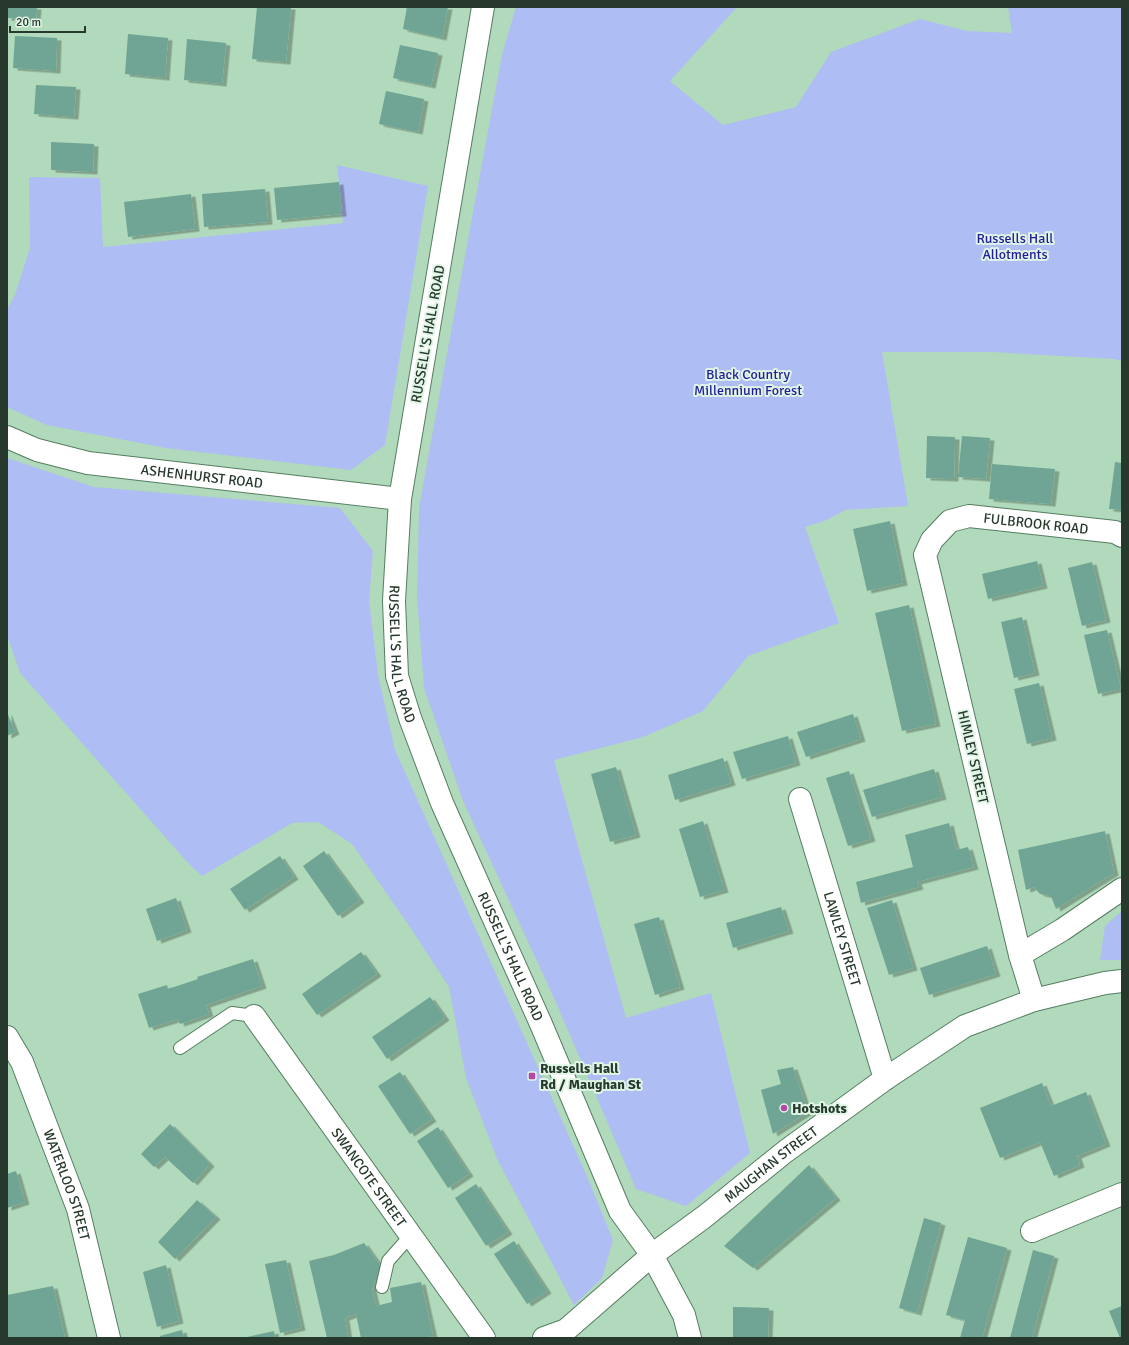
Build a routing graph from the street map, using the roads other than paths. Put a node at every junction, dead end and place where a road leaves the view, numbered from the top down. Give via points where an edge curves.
1 (483, 7) edge
2 (7, 437) edge
3 (400, 499) junction
4 (950, 521) joint
5 (1122, 536) edge
6 (800, 799) dead end
7 (1122, 889) edge
8 (1020, 955) junction
9 (1122, 981) edge
10 (1034, 1000) junction
11 (254, 1016) joint
12 (7, 1037) edge
13 (180, 1048) dead end
14 (886, 1079) junction
15 (1122, 1194) edge
16 (1032, 1231) dead end
17 (411, 1235) junction
18 (652, 1255) junction
19 (382, 1287) dead end
20 (109, 1338) edge
21 (484, 1338) edge
22 (544, 1338) edge
23 (690, 1338) edge

1 - 3 street, RUSSELL'S HALL ROAD
2 - 3 street, ASHENHURST ROAD via 37,450 88,463
3 - 18 street, RUSSELL'S HALL ROAD via 394,601 397,676 410,718 442,803 541,1024 620,1211
4 - 5 street, FULBROOK ROAD via 969,516 1115,532
4 - 8 street, HIMLEY STREET via 932,540 925,555
6 - 14 street, LAWLEY STREET
7 - 8 street
8 - 10 street, HIMLEY STREET
9 - 10 street, MAUGHAN STREET
10 - 14 street, MAUGHAN STREET via 965,1026
11 - 13 lane via 232,1013
11 - 17 street, SWANCOTE STREET
12 - 20 street, WATERLOO STREET via 22,1062 78,1209
14 - 18 street, MAUGHAN STREET via 786,1151
15 - 16 street
17 - 19 lane via 388,1261
17 - 21 street, SWANCOTE STREET
18 - 22 street, MAUGHAN STREET via 566,1330
18 - 23 street via 684,1315

